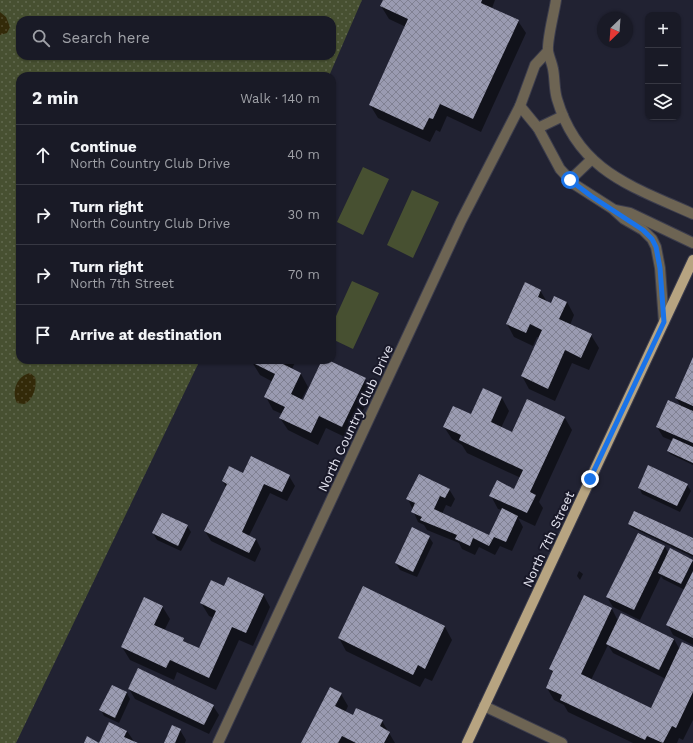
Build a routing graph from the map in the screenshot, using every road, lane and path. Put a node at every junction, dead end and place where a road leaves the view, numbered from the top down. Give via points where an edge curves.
1 (556, 0) edge
2 (548, 51) junction
3 (520, 106) junction
4 (563, 116) junction
5 (538, 128) junction
6 (592, 159) junction
7 (570, 180) junction
8 (613, 209) junction
9 (693, 214) edge
10 (693, 243) edge
11 (693, 260) edge
12 (664, 322) junction
13 (484, 706) junction
14 (218, 743) edge
15 (467, 743) edge
16 (562, 743) edge

1 - 2 street
2 - 3 street, North Country Club Drive via 534,65
2 - 4 street
3 - 5 street
3 - 14 street, North Country Club Drive via 461,222
4 - 5 street
4 - 6 street via 582,148
5 - 7 street via 560,169
6 - 7 street
6 - 9 street via 603,170 621,181
7 - 8 street
8 - 10 street via 630,213
8 - 12 street via 624,220 643,230 656,247
11 - 12 main road, North 7th Street
12 - 13 main road, North 7th Street
13 - 15 main road, North 7th Street
13 - 16 street

